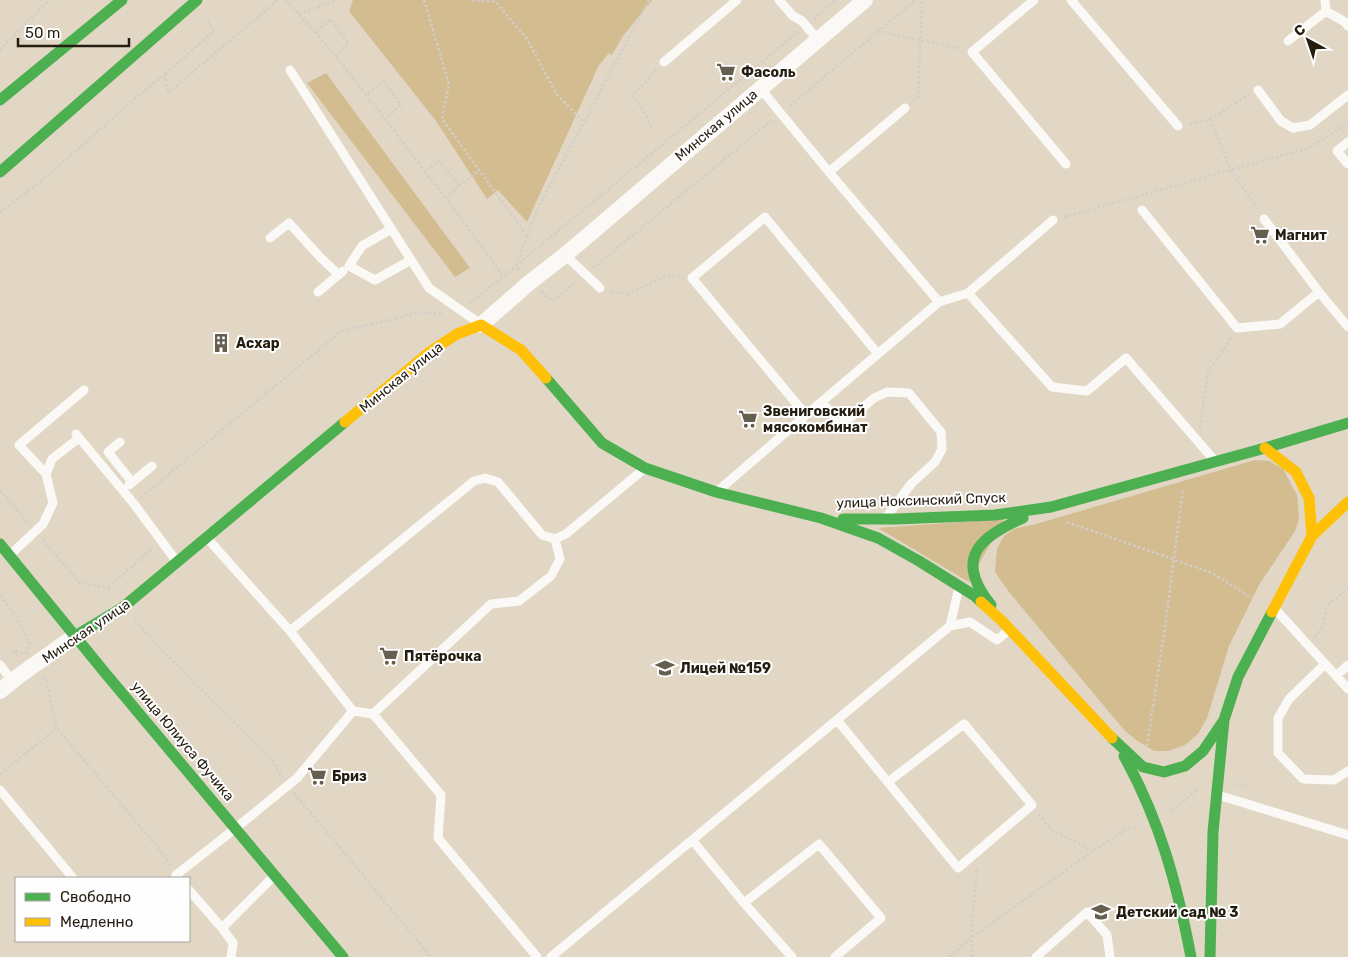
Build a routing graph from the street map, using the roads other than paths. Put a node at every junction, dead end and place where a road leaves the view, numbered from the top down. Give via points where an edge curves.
1 (122, 0) edge
2 (197, 0) edge
3 (737, 0) edge
4 (779, 0) edge
5 (865, 0) edge
6 (1034, 0) edge
7 (1071, 0) edge
8 (1325, 0) edge
9 (799, 8) dead end
10 (1326, 10) junction
11 (804, 23) junction
12 (1348, 26) edge
13 (818, 40) junction
14 (1288, 41) dead end
15 (664, 62) road end
16 (290, 70) dead end
17 (760, 88) junction
18 (1258, 90) road end
19 (1348, 95) edge
20 (0, 100) edge
21 (905, 108) road end
22 (1178, 126) road end
23 (1348, 142) edge
24 (1066, 164) dead end
25 (1348, 164) edge
26 (0, 172) edge
27 (829, 172) junction
28 (1142, 210) dead end
29 (1264, 219) road end
30 (1053, 220) road end
31 (391, 229) junction
32 (270, 238) dead end
33 (565, 255) junction
34 (411, 260) junction
35 (349, 266) junction
36 (339, 275) junction
37 (600, 288) road end
38 (318, 292) dead end
39 (1319, 292) junction
40 (968, 293) junction
41 (939, 302) junction
42 (482, 325) junction
43 (1348, 327) edge
44 (878, 354) junction
45 (84, 390) dead end
46 (822, 402) junction
47 (806, 415) junction
48 (1348, 423) edge
49 (120, 442) dead end
50 (1265, 448) junction
51 (1215, 461) junction
52 (152, 466) dead end
53 (645, 468) junction
54 (46, 474) junction
55 (132, 482) junction
56 (123, 490) junction
57 (716, 492) junction
58 (1348, 502) edge
59 (1051, 507) junction
60 (821, 518) junction
61 (885, 519) junction
62 (1312, 536) junction
63 (207, 538) junction
64 (555, 539) junction
65 (0, 544) edge
66 (10, 555) junction
67 (177, 562) junction
68 (959, 586) junction
69 (1274, 608) junction
70 (1002, 620) junction
71 (950, 626) junction
72 (1010, 630) junction
73 (290, 631) junction
74 (75, 636) junction
75 (1325, 664) junction
76 (0, 665) edge
77 (1348, 666) edge
78 (1336, 676) junction
79 (6, 686) edge
80 (1348, 690) edge
81 (354, 711) junction
82 (372, 714) junction
83 (837, 720) junction
84 (1224, 720) junction
85 (1114, 740) junction
86 (1348, 771) edge
87 (888, 782) junction
88 (0, 790) edge
89 (1217, 795) junction
90 (236, 828) junction
91 (1348, 835) edge
92 (692, 840) junction
93 (274, 875) junction
94 (72, 877) edge
95 (177, 877) edge
96 (190, 891) edge
97 (744, 903) junction
98 (222, 928) junction
99 (231, 957) edge
100 (343, 957) edge
101 (537, 957) edge
102 (551, 957) edge
103 (792, 957) edge
104 (836, 957) edge
105 (1036, 957) edge
106 (1110, 957) edge
107 (1192, 957) edge
108 (1210, 957) edge

1 - 20 street
2 - 26 street
3 - 15 lane
4 - 11 lane
5 - 13 street, Минская улица
6 - 24 lane via 972,52
7 - 22 lane
8 - 10 lane
9 - 11 lane
10 - 12 lane
10 - 14 lane
11 - 13 lane
13 - 17 street, Минская улица
16 - 31 lane
17 - 27 lane
17 - 33 street, Минская улица
18 - 19 lane via 1281,121 1293,128 1310,125
21 - 27 lane
23 - 25 lane via 1337,151
27 - 41 lane
28 - 39 lane via 1237,328 1280,324
29 - 39 lane
30 - 40 lane
31 - 34 lane
31 - 35 lane via 362,246
32 - 36 lane via 289,223
33 - 37 lane
33 - 42 street, Минская улица
34 - 35 lane via 375,280
34 - 42 lane via 429,288
35 - 36 lane
36 - 38 lane
39 - 43 lane
40 - 41 lane
40 - 51 lane via 1052,387 1086,391 1126,358
41 - 44 lane
42 - 53 street, улица Ноксинский Спуск via 521,350 602,443
42 - 63 street, Минская улица via 457,334 431,351
44 - 46 lane
44 - 47 lane via 765,218 692,278
45 - 54 lane via 19,445
46 - 47 lane
46 - 61 lane via 842,426 874,398 887,392 909,393 941,432 939,457 911,484
47 - 57 lane
48 - 50 street, улица Ноксинский Спуск
49 - 55 lane via 108,452
50 - 51 street, улица Ноксинский Спуск
50 - 62 street via 1296,472 1310,498
51 - 59 street, улица Ноксинский Спуск
52 - 55 lane
53 - 57 street, улица Ноксинский Спуск
53 - 64 lane via 566,534
54 - 56 lane via 52,459 77,436
54 - 66 lane via 53,503 44,524
55 - 56 lane
56 - 67 lane
57 - 60 street, улица Ноксинский Спуск
58 - 62 street
59 - 61 street, улица Ноксинский Спуск via 995,515
59 - 70 street, улица Ноксинский Спуск via 999,529 984,539 976,550 972,568 978,588
60 - 61 street, улица Ноксинский Спуск
60 - 68 street, улица Ноксинский Спуск via 878,538
62 - 69 street
63 - 67 street, Минская улица
63 - 73 lane
64 - 73 lane via 542,535 498,482 485,478 474,481
64 - 82 lane via 560,559 551,576 519,602 491,604
65 - 66 street, улица Юлиуса Фучика
66 - 74 street, улица Юлиуса Фучика
67 - 74 street, Минская улица via 122,608
68 - 70 street, улица Ноксинский Спуск
68 - 71 lane
69 - 75 lane
69 - 84 street via 1238,677
70 - 72 street, улица Ноксинский Спуск
71 - 72 lane via 970,622 997,640
71 - 83 lane
72 - 85 street, улица Ноксинский Спуск
73 - 81 lane
74 - 79 street, Минская улица
74 - 90 street, улица Юлиуса Фучика
75 - 78 lane
75 - 86 lane via 1289,699 1278,718 1278,753 1303,779 1334,780
76 - 79 lane
77 - 78 lane
78 - 80 lane
81 - 82 lane
81 - 90 lane via 297,778
82 - 101 lane via 441,795 438,838
83 - 87 lane
83 - 92 lane
84 - 85 street, улица Ноксинский Спуск via 1203,751 1185,766 1164,772 1143,767
84 - 89 street
85 - 107 street, улица Ноксинский Спуск via 1138,780 1169,860
87 - 87 lane via 958,868 1032,805 964,724
88 - 94 lane
89 - 91 lane
89 - 108 street
90 - 93 street, улица Юлиуса Фучика
90 - 95 lane
92 - 97 lane
92 - 102 lane
93 - 98 lane
93 - 100 street, улица Юлиуса Фучика
96 - 98 lane
97 - 103 lane
97 - 104 lane via 819,844 881,918
98 - 99 lane via 233,943
105 - 106 lane via 1087,912 1107,935

